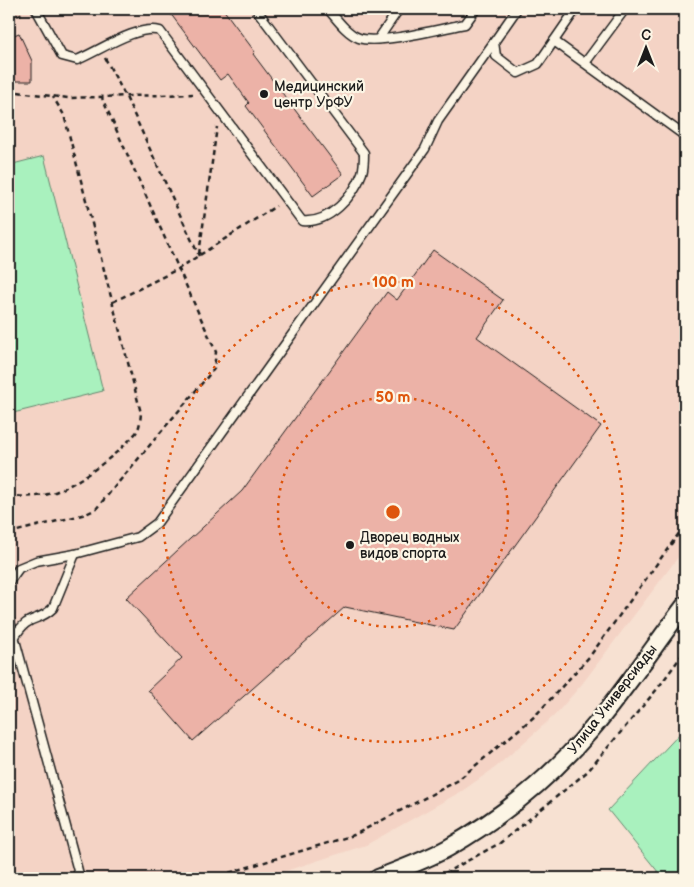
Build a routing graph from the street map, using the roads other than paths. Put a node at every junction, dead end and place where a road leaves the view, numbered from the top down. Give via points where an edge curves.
1 (36, 9) edge
2 (256, 9) edge
3 (328, 9) edge
4 (399, 9) edge
5 (476, 9) edge
6 (517, 9) edge
7 (576, 9) edge
8 (625, 9) edge
9 (379, 38) junction
10 (554, 41) junction
11 (494, 42) junction
12 (585, 63) junction
13 (685, 136) edge
14 (75, 554) junction
15 (9, 582) edge
16 (685, 605) edge
17 (9, 618) edge
18 (14, 638) junction
19 (80, 878) edge
20 (378, 878) edge

1 - 2 lane via 62,56 77,60 136,31 152,28 160,31 302,221 313,222 352,194 363,171 364,153
3 - 9 lane via 359,38
4 - 9 lane
5 - 9 lane via 465,24
6 - 11 lane
7 - 10 lane
8 - 12 lane
10 - 11 lane via 538,64 518,72 496,56
10 - 12 lane
11 - 14 lane via 438,121 425,149 157,524 138,536
12 - 13 lane
14 - 15 lane via 36,561 19,568
14 - 18 lane via 53,608 21,625
16 - 20 street, Улица Универсиады via 592,729 539,783 446,849
17 - 18 lane
18 - 19 lane

